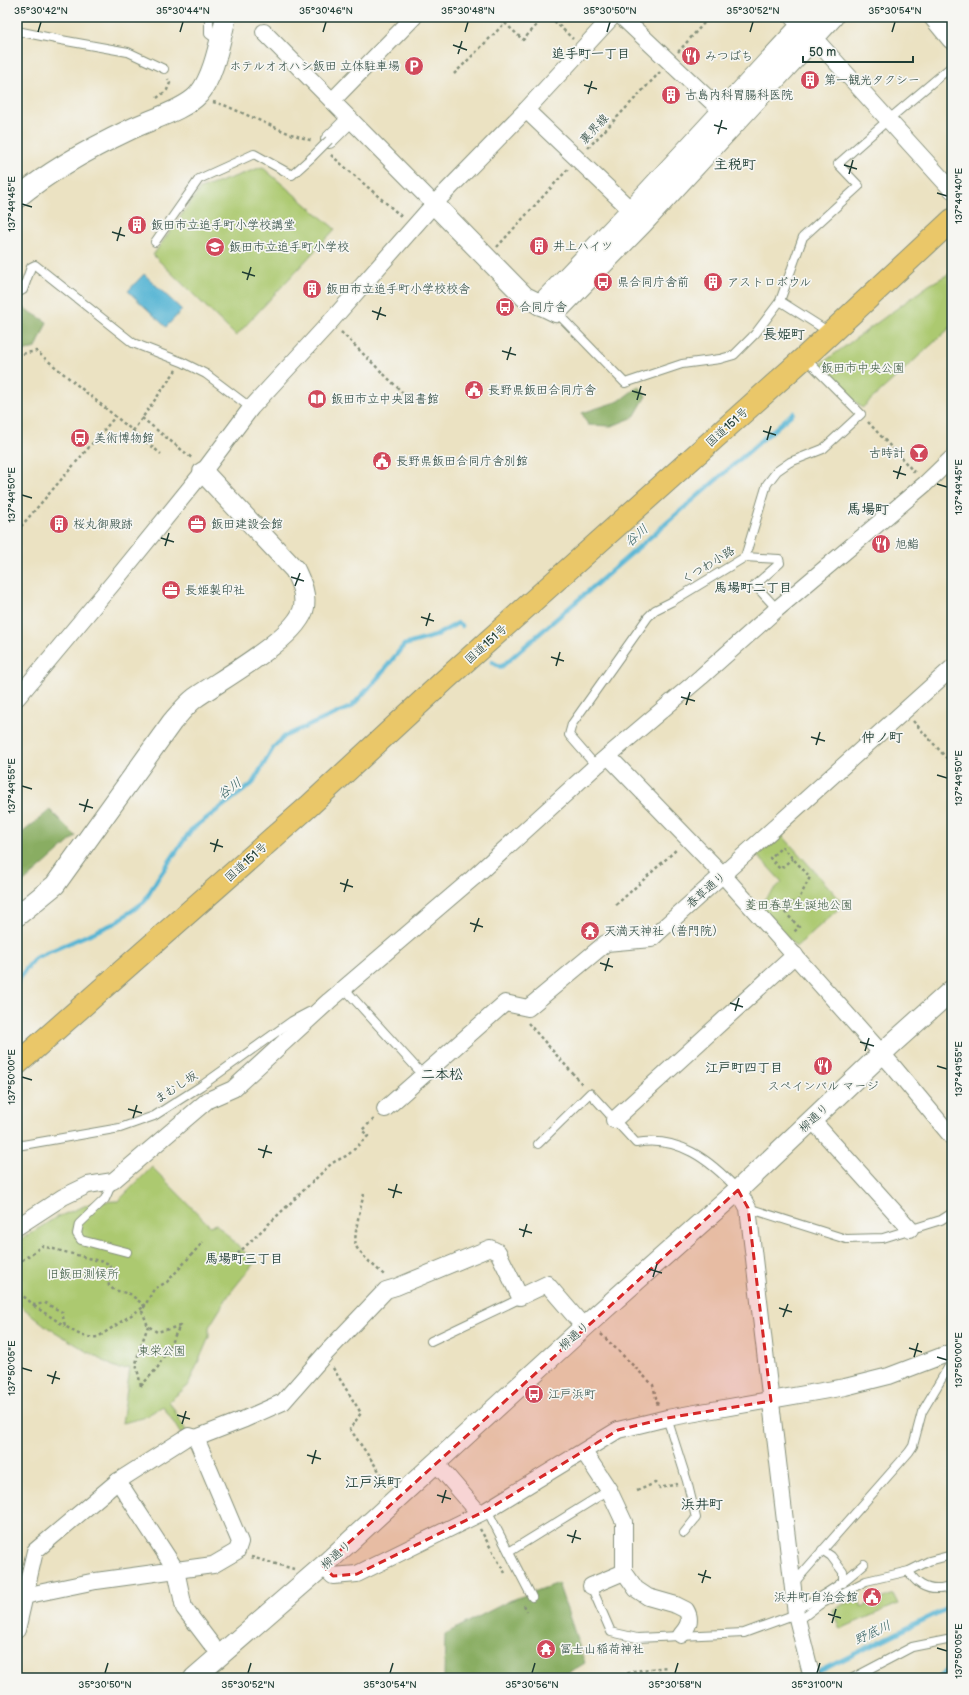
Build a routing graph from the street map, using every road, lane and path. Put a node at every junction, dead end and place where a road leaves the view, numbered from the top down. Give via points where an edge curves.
1 (209, 17) edge
2 (226, 17) edge
3 (414, 17) edge
4 (544, 17) edge
5 (550, 17) edge
6 (612, 17) edge
7 (622, 17) edge
8 (833, 17) edge
9 (934, 17) edge
10 (704, 22) dead end
11 (804, 24) edge
12 (17, 30) edge
13 (264, 32) dead end
14 (952, 39) edge
15 (574, 40) dead end
16 (220, 42) junction
17 (670, 61) junction
18 (952, 66) edge
19 (164, 69) joint
20 (454, 74) dead end
21 (156, 99) dead end
22 (332, 100) junction
23 (212, 102) dead end
24 (526, 110) junction
25 (728, 118) junction
26 (350, 119) junction
27 (888, 120) junction
28 (323, 144) junction
29 (577, 160) junction
30 (952, 190) edge
31 (17, 198) edge
32 (434, 204) junction
33 (631, 210) junction
34 (952, 220) edge
35 (414, 227) junction
36 (155, 242) dead end
37 (496, 248) dead end
38 (17, 293) edge
39 (780, 301) junction
40 (548, 308) junction
41 (330, 321) junction
42 (830, 333) junction
43 (17, 355) edge
44 (804, 358) junction
45 (182, 362) junction
46 (406, 395) dead end
47 (251, 408) junction
48 (861, 414) junction
49 (115, 417) junction
50 (142, 418) junction
51 (133, 431) junction
52 (161, 454) dead end
53 (952, 458) edge
54 (200, 468) junction
55 (925, 484) junction
56 (17, 531) edge
57 (744, 557) junction
58 (777, 609) junction
59 (952, 668) edge
60 (17, 698) edge
61 (905, 712) junction
62 (608, 756) junction
63 (952, 764) edge
64 (596, 766) junction
65 (688, 839) junction
66 (792, 858) junction
67 (723, 875) junction
68 (616, 905) dead end
69 (17, 916) edge
70 (788, 938) dead end
71 (796, 955) junction
72 (344, 988) junction
73 (952, 990) edge
74 (328, 1001) junction
75 (512, 1005) junction
76 (882, 1054) junction
77 (17, 1064) edge
78 (423, 1075) junction
79 (590, 1093) junction
80 (384, 1109) joint
81 (614, 1120) junction
82 (812, 1120) junction
83 (952, 1137) edge
84 (538, 1144) dead end
85 (17, 1146) edge
86 (112, 1181) junction
87 (738, 1190) junction
88 (364, 1194) dead end
89 (748, 1208) junction
90 (952, 1213) edge
91 (17, 1226) edge
92 (910, 1229) junction
93 (202, 1242) dead end
94 (127, 1252) dead end
95 (221, 1259) dead end
96 (17, 1264) edge
97 (396, 1287) junction
98 (17, 1291) edge
99 (520, 1297) junction
100 (34, 1305) junction
101 (145, 1306) junction
102 (65, 1326) junction
103 (148, 1326) junction
104 (592, 1330) junction
105 (431, 1341) dead end
106 (952, 1352) edge
107 (325, 1354) junction
108 (952, 1362) edge
109 (771, 1401) junction
110 (664, 1419) junction
111 (196, 1438) junction
112 (584, 1452) junction
113 (436, 1463) junction
114 (118, 1481) junction
115 (687, 1481) junction
116 (390, 1487) dead end
117 (609, 1490) junction
118 (637, 1491) dead end
119 (480, 1513) junction
120 (684, 1533) dead end
121 (822, 1550) junction
122 (238, 1551) junction
123 (508, 1552) junction
124 (952, 1555) edge
125 (864, 1564) dead end
126 (323, 1566) junction
127 (176, 1570) junction
128 (296, 1570) dead end
129 (909, 1571) junction
130 (624, 1572) junction
131 (508, 1577) dead end
132 (843, 1582) junction
133 (793, 1584) junction
134 (591, 1586) joint
135 (952, 1589) edge
136 (532, 1597) dead end
137 (523, 1604) dead end
138 (21, 1605) edge
139 (527, 1611) dead end
140 (797, 1612) junction
141 (17, 1630) edge
142 (681, 1635) junction
143 (952, 1640) edge
144 (212, 1644) dead end
145 (667, 1667) dead end
146 (194, 1678) edge
147 (616, 1678) edge
148 (812, 1678) edge
149 (853, 1678) edge

1 - 16 lane via 208,34
2 - 16 street
3 - 22 street
4 - 20 path via 523,40 505,23
5 - 15 path
6 - 24 street
7 - 17 street
8 - 11 street
9 - 14 street
10 - 17 path, 裏界線
11 - 25 street
11 - 27 street
12 - 19 lane via 128,52
13 - 22 street
16 - 31 street via 208,80 189,103 69,161
17 - 25 street
17 - 29 path, 裏界線
18 - 27 lane
19 - 21 path via 170,83 167,90
22 - 26 street
23 - 28 path via 288,133
24 - 29 street
24 - 32 street
25 - 33 street
25 - 40 street via 644,222
26 - 28 street
26 - 32 street
27 - 30 street
27 - 39 lane via 838,164 859,186 803,237
28 - 35 path
28 - 36 lane, bridge via 292,175 254,154 199,179
29 - 33 street
29 - 37 path, 裏界線
32 - 35 street
32 - 40 street via 525,297
33 - 40 street
34 - 42 highway, 国道151号
35 - 41 street
38 - 45 lane via 23,290 30,267 35,265 133,343
39 - 40 lane via 755,334 734,355 682,364 625,383
39 - 42 lane
41 - 46 path
41 - 47 street
42 - 44 highway, 国道151号
43 - 49 path via 36,351
44 - 48 lane
44 - 77 highway, 国道151号 via 303,811
45 - 47 lane via 206,374
45 - 50 path
47 - 54 street
48 - 55 path
48 - 57 lane, くつわ小路 via 823,449 790,462 777,471 767,484
49 - 51 path
49 - 56 path
50 - 51 path
50 - 54 path
51 - 52 path
53 - 55 street
54 - 60 street via 113,583
54 - 69 street via 295,570 304,590 304,609 294,626 264,652 193,699 172,722 55,885
55 - 58 street
57 - 58 lane via 779,559 780,563 755,586
57 - 64 lane, くつわ小路 via 655,610 572,724 569,735
58 - 62 street
59 - 61 street, 春草通り
61 - 63 path
61 - 67 street, 春草通り
62 - 64 street
62 - 65 street
64 - 72 street via 473,878
65 - 67 street
65 - 68 path
66 - 66 path via 780,869 770,858 782,847
66 - 70 path via 810,877 798,902 779,906 799,927
67 - 71 street
67 - 75 street, 春草通り via 651,939 606,944 528,1008
71 - 76 street
71 - 81 street
72 - 74 street
72 - 78 lane
73 - 76 street, 柳通り
74 - 85 lane, まむし坂 via 292,1021 154,1116 120,1128
74 - 86 street via 233,1089 208,1100
75 - 78 street, 春草通り via 505,1004
75 - 79 path
76 - 82 street, 柳通り
76 - 83 street
78 - 80 street, 春草通り
79 - 81 lane
79 - 84 lane
80 - 95 path via 362,1130 368,1136 348,1155 332,1163 226,1265
81 - 87 lane via 636,1143 661,1141 693,1152 712,1164
82 - 87 street, 柳通り
82 - 92 street
86 - 91 street via 88,1185 63,1196
86 - 94 lane via 105,1199 79,1224 77,1234 81,1240
87 - 89 street
87 - 104 street, 柳通り
88 - 97 path via 356,1246
89 - 92 lane via 846,1239 883,1238
89 - 109 street
90 - 92 lane via 941,1220
93 - 101 path via 167,1282 154,1289
96 - 101 path via 42,1246 107,1262 111,1268 109,1286 130,1294
97 - 99 street via 490,1248 498,1252
97 - 107 street via 386,1290
98 - 100 path
99 - 104 street via 547,1284
99 - 105 lane
100 - 102 path
100 - 102 path via 45,1303 62,1312
101 - 102 path via 98,1337 79,1334
101 - 103 path via 142,1311
103 - 103 path via 138,1351 136,1364 140,1386 158,1367 180,1326 157,1332
104 - 110 path via 653,1385
104 - 113 street, 柳通り
106 - 109 street via 889,1376
107 - 111 street via 283,1402
107 - 116 path via 361,1413 350,1429
108 - 121 lane via 922,1412 909,1452
109 - 110 street
109 - 133 street
110 - 112 street via 618,1430
110 - 115 lane
111 - 114 street via 189,1436
111 - 122 street via 240,1542
112 - 117 street
112 - 119 street
113 - 119 street
113 - 126 street, 柳通り
114 - 127 street
114 - 138 street via 35,1551
115 - 118 path via 660,1488 655,1482
115 - 120 lane via 696,1518
117 - 123 lane
117 - 130 street via 624,1522
119 - 123 lane
119 - 126 street via 357,1574 333,1576
119 - 131 path
121 - 132 lane via 831,1556 843,1572
121 - 133 lane
122 - 127 street via 213,1565
122 - 128 path via 261,1561
123 - 136 lane
124 - 129 lane via 929,1561
125 - 132 lane
126 - 146 street, 柳通り
127 - 138 street via 96,1581
127 - 144 street via 184,1608
129 - 135 lane via 919,1585 938,1590 949,1587
129 - 140 lane via 866,1581 819,1605
130 - 134 street
130 - 142 street via 636,1589 648,1597 686,1610 690,1618
132 - 140 lane
133 - 140 street
134 - 142 lane via 611,1632 638,1638
137 - 139 path
138 - 141 street
140 - 142 lane via 744,1633
140 - 148 street
143 - 149 lane via 912,1648
145 - 147 path via 634,1671

